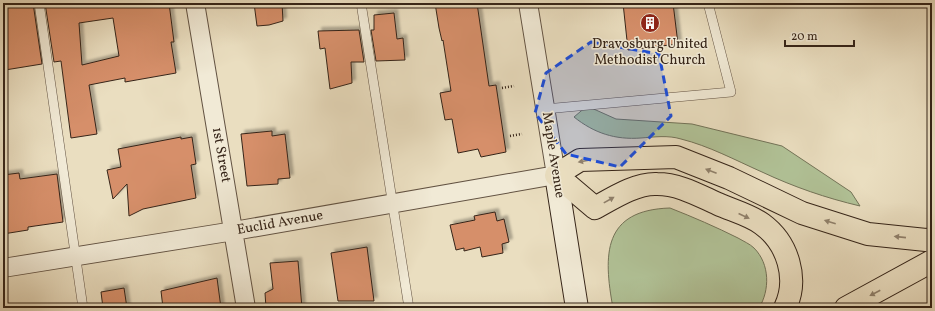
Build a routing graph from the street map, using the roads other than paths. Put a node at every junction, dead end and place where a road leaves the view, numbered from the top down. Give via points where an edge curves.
1 (39, 3) edge
2 (195, 3) edge
3 (360, 3) edge
4 (528, 3) edge
5 (708, 3) edge
6 (545, 109) junction
7 (556, 175) junction
8 (394, 204) junction
9 (234, 232) junction
10 (932, 239) edge
11 (74, 256) junction
12 (932, 261) edge
13 (3, 268) edge
14 (82, 308) edge
15 (246, 308) edge
16 (409, 308) edge
17 (577, 308) edge
18 (785, 308) edge
19 (846, 308) edge

1 - 11 lane
2 - 9 street, 1st Street
3 - 8 lane
4 - 6 street, Maple Avenue
5 - 6 lane via 731,92
6 - 7 street, Maple Avenue
7 - 8 street, Euclid Avenue
10 -> 7 main road via 868,234 802,214 730,178 676,157 580,160
7 - 17 main road, Maple Avenue
7 -> 18 main road via 595,208 627,190 656,184 687,189 762,224 782,247 792,275 789,299
8 - 9 street, Euclid Avenue
8 - 16 lane
9 - 11 street, Euclid Avenue
9 - 15 street, 1st Street
11 - 13 street, Euclid Avenue
11 - 14 lane
12 -> 19 main road

